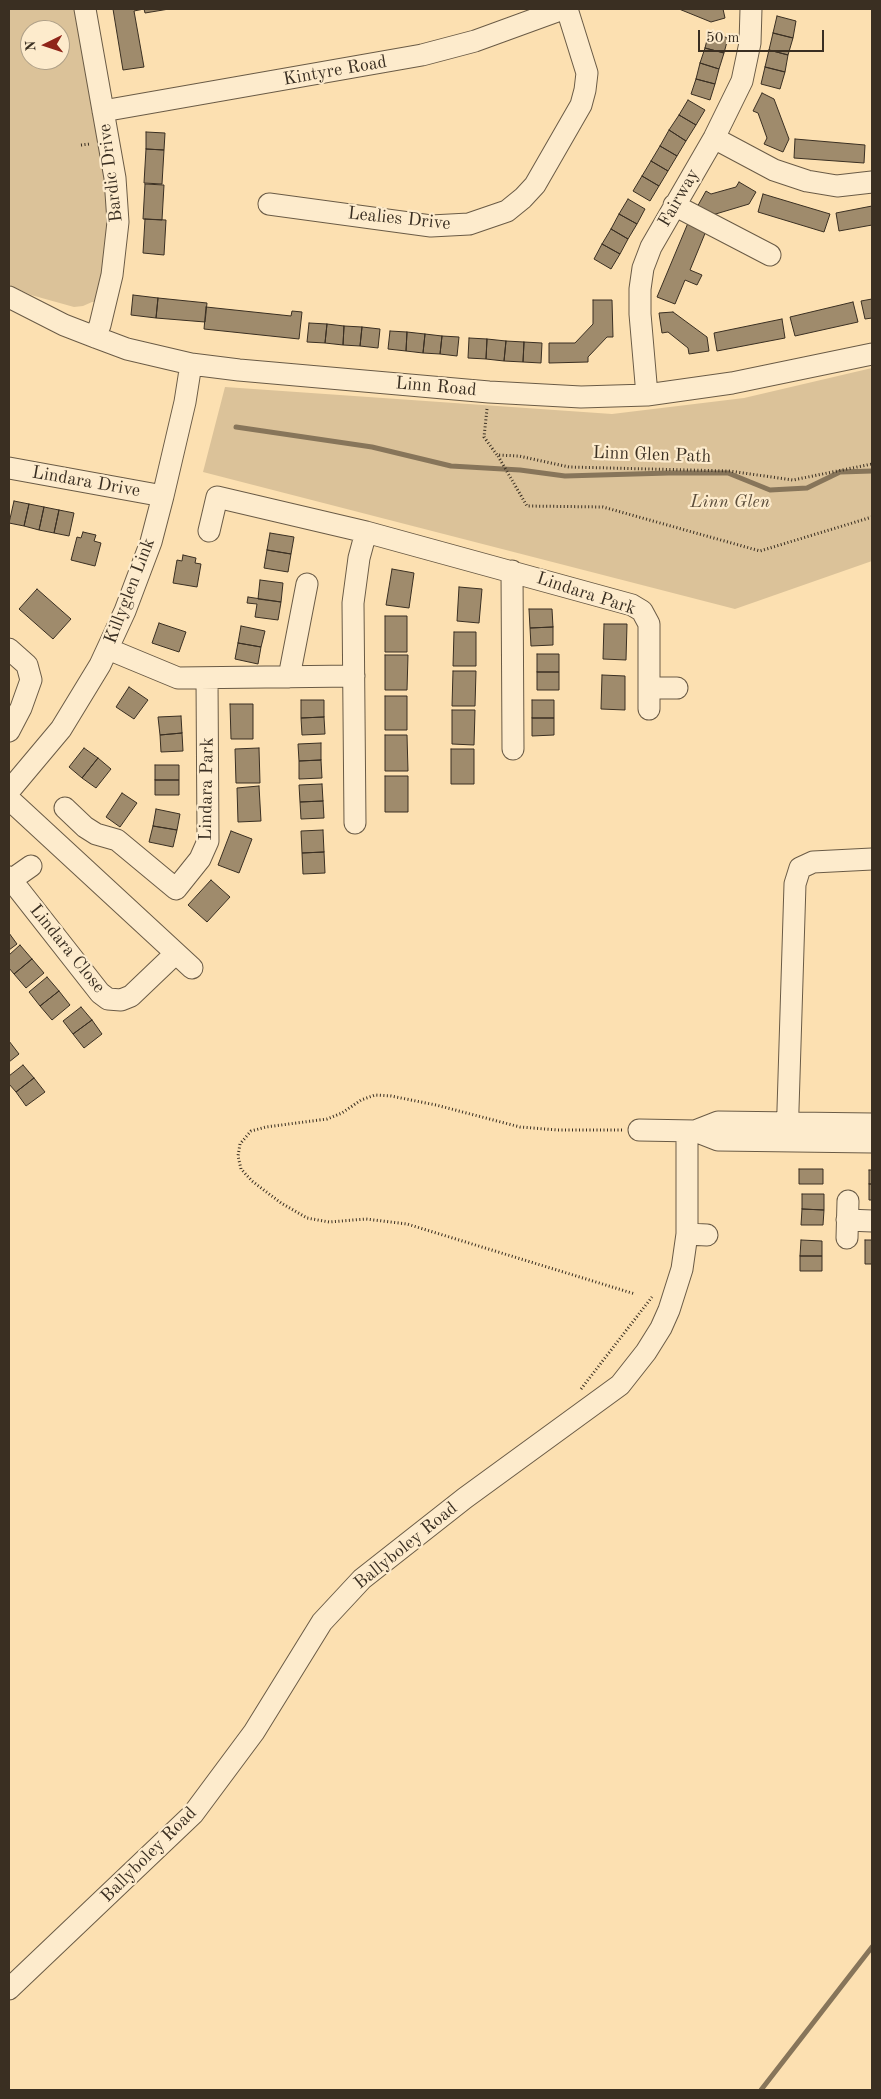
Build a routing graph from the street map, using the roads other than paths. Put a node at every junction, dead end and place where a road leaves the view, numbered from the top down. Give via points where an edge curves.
1 (85, 9) edge
2 (563, 9) edge
3 (567, 9) edge
4 (751, 9) edge
5 (103, 111) junction
6 (714, 138) junction
7 (872, 182) edge
8 (269, 204) dead end
9 (674, 205) junction
10 (770, 255) dead end
11 (9, 297) edge
12 (95, 337) junction
13 (872, 354) edge
14 (191, 364) junction
15 (647, 395) junction
16 (9, 468) edge
17 (164, 496) junction
18 (209, 531) dead end
19 (366, 532) junction
20 (512, 571) junction
21 (307, 584) dead end
22 (9, 649) edge
23 (108, 649) junction
24 (354, 676) junction
25 (289, 677) junction
26 (207, 679) junction
27 (650, 688) junction
28 (677, 688) dead end
29 (649, 709) dead end
30 (9, 731) edge
31 (512, 749) dead end
32 (9, 791) edge
33 (9, 800) edge
34 (66, 808) dead end
35 (355, 823) dead end
36 (872, 859) edge
37 (30, 866) dead end
38 (10, 878) edge
39 (175, 954) junction
40 (192, 968) dead end
41 (872, 1124) edge
42 (639, 1130) road end
43 (691, 1131) junction
44 (787, 1132) junction
45 (872, 1142) edge
46 (847, 1220) dead end
47 (872, 1221) edge
48 (9, 1989) edge

1 - 5 street, Bardic Drive
2 - 5 street, Kintyre Road via 475,41 422,55
3 - 8 street, Lealies Drive via 587,73 586,90 535,185 507,211 469,224 431,226
4 - 6 street, Fairway via 750,43 744,73
5 - 12 street, Bardic Drive via 115,178 118,222 112,275
6 - 7 street via 774,170 807,181 837,186
6 - 9 street, Fairway
9 - 10 street
9 - 15 street, Fairway via 651,247 641,278 640,314
11 - 12 street, Linn Road
12 - 14 street, Linn Road via 127,349
13 - 15 street, Linn Road via 732,383
14 - 15 street, Linn Road via 489,392 580,397
14 - 17 street, Killyglen Link
16 - 17 street, Lindara Drive
17 - 23 street, Killyglen Link via 151,542
18 - 19 street, Lindara Park via 217,498
19 - 20 street, Lindara Park
19 - 24 street via 354,593
20 - 27 street, Lindara Park via 641,610 649,624
20 - 31 street, Lindara Park
21 - 25 street
22 - 30 street via 27,665 31,680 22,708
23 - 26 street via 178,678
23 - 32 street, Killyglen Link via 61,729
24 - 25 street
24 - 35 street
25 - 26 street
26 - 34 street, Lindara Park via 208,841 200,859 176,889 117,840 96,834
27 - 28 street
27 - 29 street, Lindara Park
33 - 39 street
36 - 44 street via 813,862 800,868 795,884
37 - 38 street, Lindara Close
38 - 39 street, Lindara Close via 108,999 121,1000 131,996
39 - 40 street
41 - 44 street
42 - 43 street
43 - 44 street via 718,1122
43 - 48 street, Ballyboley Road via 697,1234 669,1310 646,1352 620,1385 479,1487 362,1579 322,1622 254,1732 193,1814
44 - 45 street
46 - 47 street

